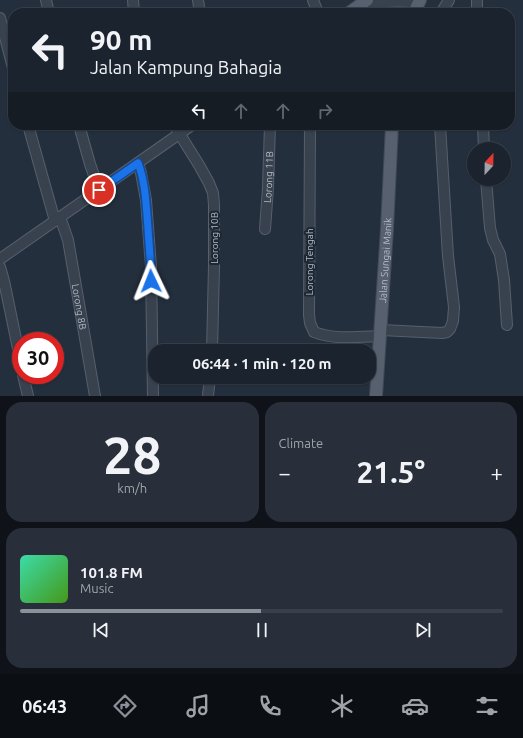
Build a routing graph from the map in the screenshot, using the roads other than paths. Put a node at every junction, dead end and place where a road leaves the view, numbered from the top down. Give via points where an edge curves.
1 (367, 0) edge
2 (417, 5) edge
3 (357, 8) edge
4 (362, 8) edge
5 (0, 18) edge
6 (8, 49) edge
7 (30, 130) edge
8 (80, 130) edge
9 (177, 130) edge
10 (185, 130) edge
11 (270, 130) edge
12 (310, 130) edge
13 (392, 130) edge
14 (440, 130) edge
15 (483, 130) edge
16 (180, 134) junction
17 (484, 142) edge
18 (138, 163) junction
19 (487, 186) edge
20 (99, 190) junction
21 (57, 219) junction
22 (265, 229) dead end
23 (0, 259) edge
24 (0, 267) edge
25 (506, 325) dead end
26 (15, 332) edge
27 (380, 333) junction
28 (212, 344) edge
29 (25, 384) edge
30 (209, 384) edge
31 (28, 396) edge
32 (95, 396) edge
33 (153, 396) edge
34 (208, 396) edge
35 (376, 396) edge

1 - 3 main road
2 - 4 street via 403,1 388,1
5 - 6 street
7 - 21 street, Lorong 8B
8 - 20 street
9 - 16 street, Lorong 10B
10 - 16 street
11 - 22 street, Lorong 11B
12 - 27 street, Lorong Tengah via 310,323 314,332 322,335 343,337
13 - 27 main road, Jalan Sungai Manik
14 - 27 street, Lorong Tengah via 453,321 450,329 442,333
15 - 17 street
16 - 18 street
16 - 28 street, Lorong 10B via 213,193
18 - 20 street
18 - 33 street via 146,200 151,267
19 - 25 street via 490,228 500,254 504,280
20 - 21 street
21 - 23 street
21 - 32 street, Lorong 8B via 68,240
24 - 26 street
27 - 35 main road, Jalan Sungai Manik
29 - 31 street
30 - 34 street

